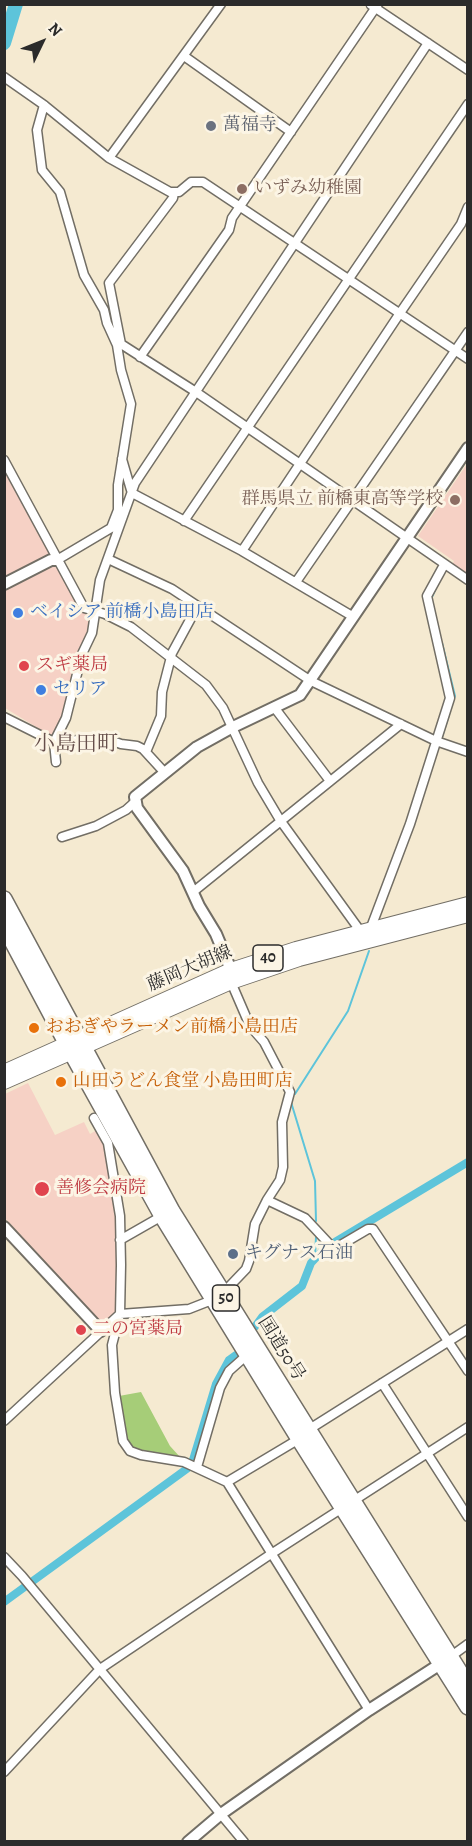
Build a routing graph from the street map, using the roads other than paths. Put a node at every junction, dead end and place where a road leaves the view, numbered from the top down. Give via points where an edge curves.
1 (221, 4) edge
2 (375, 6) edge
3 (428, 43) junction
4 (184, 56) junction
5 (468, 70) edge
6 (7, 78) edge
7 (468, 104) edge
8 (44, 105) junction
9 (291, 132) junction
10 (109, 158) junction
11 (174, 193) junction
12 (241, 206) junction
13 (468, 207) edge
14 (295, 244) junction
15 (349, 279) junction
16 (400, 313) junction
17 (468, 333) edge
18 (119, 345) junction
19 (455, 351) junction
20 (140, 357) junction
21 (468, 359) edge
22 (196, 392) junction
23 (248, 428) junction
24 (468, 448) edge
25 (122, 458) junction
26 (4, 460) edge
27 (300, 464) junction
28 (132, 493) junction
29 (352, 501) junction
30 (184, 521) junction
31 (405, 538) junction
32 (242, 551) junction
33 (108, 559) junction
34 (57, 560) junction
35 (444, 565) junction
36 (468, 580) edge
37 (296, 582) junction
38 (4, 584) edge
39 (197, 607) junction
40 (96, 612) junction
41 (352, 616) junction
42 (172, 658) junction
43 (310, 681) junction
44 (274, 707) junction
45 (4, 717) edge
46 (401, 724) junction
47 (233, 727) junction
48 (436, 741) junction
49 (54, 742) junction
50 (146, 752) junction
51 (468, 752) edge
52 (56, 762) dead end
53 (165, 773) junction
54 (330, 781) junction
55 (136, 801) junction
56 (280, 820) junction
57 (62, 837) dead end
58 (193, 892) junction
59 (4, 899) edge
60 (468, 904) edge
61 (468, 915) edge
62 (4, 926) edge
63 (366, 931) junction
64 (231, 976) junction
65 (74, 1045) junction
66 (4, 1072) edge
67 (4, 1082) edge
68 (94, 1118) dead end
69 (267, 1200) junction
70 (162, 1216) junction
71 (4, 1227) edge
72 (120, 1239) junction
73 (218, 1296) junction
74 (120, 1314) junction
75 (468, 1329) edge
76 (101, 1331) junction
77 (447, 1342) junction
78 (247, 1355) junction
79 (468, 1371) edge
80 (382, 1383) junction
81 (4, 1421) edge
82 (468, 1427) edge
83 (304, 1435) junction
84 (427, 1453) junction
85 (197, 1467) junction
86 (227, 1482) junction
87 (347, 1504) junction
88 (468, 1517) edge
89 (271, 1554) junction
90 (4, 1557) edge
91 (468, 1644) edge
92 (445, 1661) junction
93 (100, 1669) junction
94 (468, 1685) edge
95 (468, 1707) edge
96 (369, 1710) junction
97 (4, 1772) edge
98 (221, 1814) junction
99 (188, 1842) edge
100 (244, 1842) edge

1 - 4 street
2 - 3 street
2 - 9 street
3 - 5 street
3 - 14 street
4 - 9 street
4 - 10 street
6 - 8 street
7 - 15 street
8 - 10 street
8 - 18 street via 37,130 42,170 60,192 84,275 105,310
9 - 12 street
10 - 11 street
11 - 12 street via 191,182 202,182
11 - 18 street via 109,283
12 - 14 street
12 - 20 street via 229,230
13 - 16 street via 461,224
14 - 15 street
14 - 22 street
15 - 16 street
15 - 23 street
16 - 19 street
16 - 27 street
17 - 19 street
18 - 20 street
18 - 25 street via 121,370 131,404
19 - 21 street
19 - 29 street
20 - 22 street
22 - 23 street
22 - 28 street
23 - 27 street
23 - 30 street
24 - 31 street
25 - 28 street
25 - 34 street via 118,510 111,528
26 - 34 street
27 - 29 street
27 - 32 street
28 - 30 street
28 - 33 street
29 - 31 street
29 - 37 street
30 - 32 street
31 - 35 street
31 - 41 street
32 - 37 street
33 - 39 street via 172,589
33 - 40 street via 100,580
34 - 38 street
34 - 40 street via 84,608
35 - 36 street
35 - 48 street via 427,596 450,698
37 - 41 street
39 - 42 street
39 - 43 street
40 - 42 street via 131,627
40 - 49 street via 66,718
41 - 43 street
42 - 47 street via 206,686
42 - 50 street via 162,692 161,716
43 - 44 street via 300,695
43 - 46 street
44 - 47 street
44 - 54 street
45 - 49 street
46 - 48 street
46 - 54 street
47 - 53 street via 197,747
47 - 56 street via 242,753
48 - 51 street
48 - 63 street via 410,824
49 - 50 street via 104,738
49 - 52 street
50 - 53 street
53 - 55 street via 135,797
54 - 56 street
55 - 57 street via 96,825
55 - 58 street
56 - 58 street
56 - 63 street
58 - 64 street via 216,934
59 - 65 highway, 国道50号 / 50
60 - 63 main road, 藤岡大胡線 / 40
61 - 64 main road, 藤岡大胡線 / 40
62 - 65 highway, 国道50号 / 50
63 - 64 main road, 藤岡大胡線 / 40
64 - 65 main road, 藤岡大胡線 / 40
64 - 69 street via 250,1026 264,1042 290,1092 282,1122 283,1167
65 - 66 main road, 藤岡大胡線 / 40
65 - 67 main road, 藤岡大胡線 / 40
65 - 70 highway, 国道50号 / 50
65 - 73 highway, 国道50号 / 50
68 - 72 street via 108,1143
69 - 73 street via 255,1224 246,1269
69 - 77 street via 305,1218 334,1249 373,1229
70 - 72 street
70 - 73 highway, 国道50号 / 50
71 - 76 street
72 - 74 street
73 - 74 street via 189,1309
73 - 78 highway, 国道50号 / 50
73 - 83 highway, 国道50号 / 50
74 - 76 street
74 - 85 street via 112,1345 123,1441 130,1451 141,1455
75 - 77 street
76 - 81 street
77 - 79 street
77 - 80 street
78 - 83 highway, 国道50号 / 50
78 - 85 street via 229,1371 220,1388
80 - 83 street
80 - 84 street
82 - 84 street
83 - 86 street
83 - 87 highway, 国道50号 / 50
84 - 87 street
84 - 88 street
85 - 86 street
86 - 89 street
87 - 89 street
87 - 92 highway, 国道50号 / 50
89 - 93 street
89 - 96 street
90 - 93 street
91 - 92 street
92 - 94 highway, 国道50号 / 50
92 - 95 highway, 国道50号 / 50
92 - 96 street
93 - 97 street
93 - 98 street
96 - 98 street
98 - 99 street
98 - 100 street

